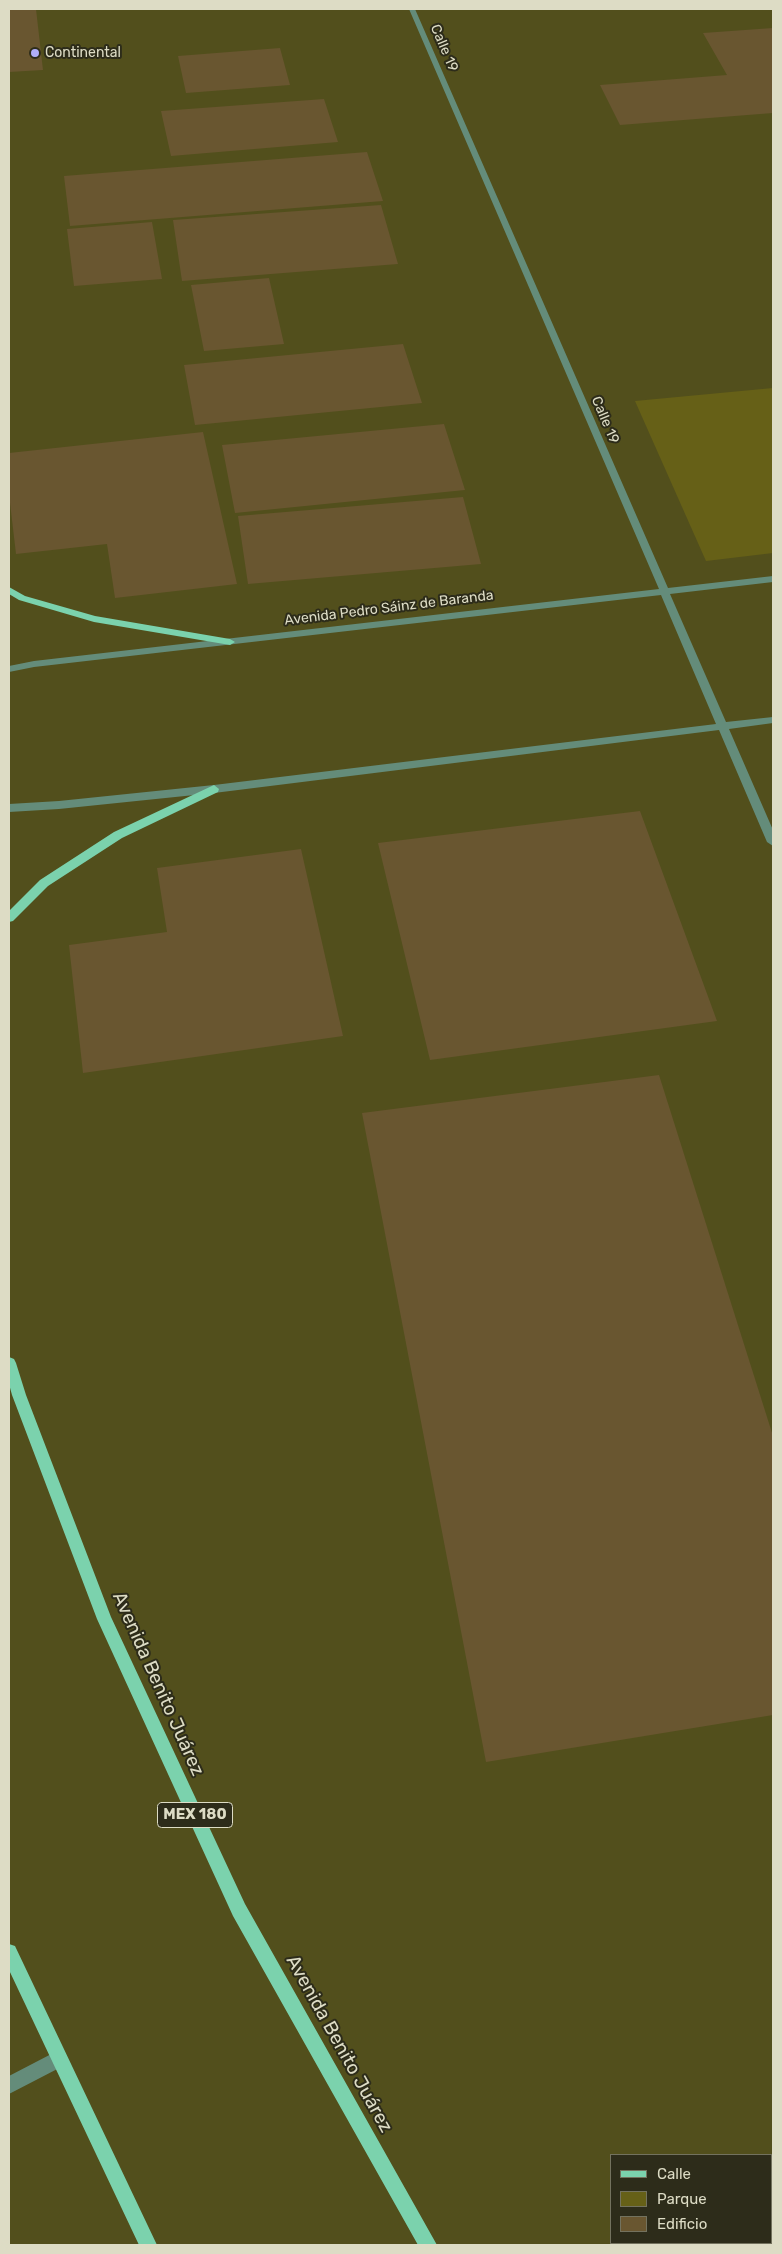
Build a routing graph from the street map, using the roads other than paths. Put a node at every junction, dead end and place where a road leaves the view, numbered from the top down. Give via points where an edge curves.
1 (412, 9) edge
2 (773, 579) edge
3 (9, 590) edge
4 (665, 592) junction
5 (230, 642) junction
6 (9, 669) edge
7 (773, 720) edge
8 (723, 726) junction
9 (214, 788) junction
10 (9, 808) edge
11 (773, 842) edge
12 (9, 918) edge
13 (9, 1363) edge
14 (9, 1952) edge
15 (59, 2059) junction
16 (9, 2085) edge
17 (148, 2245) edge
18 (428, 2245) edge

1 - 4 street, Calle 19
2 - 4 street, Avenida Pedro Sáinz de Baranda
3 - 5 main road via 22,598 94,619
4 - 5 street, Avenida Pedro Sáinz de Baranda
4 - 8 street, Calle 19
5 - 6 street, Avenida Pedro Sáinz de Baranda
7 - 8 street
8 - 9 street
8 - 11 street, Calle 19
9 - 10 street
9 - 12 main road via 118,835 44,883
13 - 18 main road, Avenida Benito Juárez / MEX 180 via 104,1620 238,1910
14 - 15 main road
15 - 16 street
15 - 17 main road

